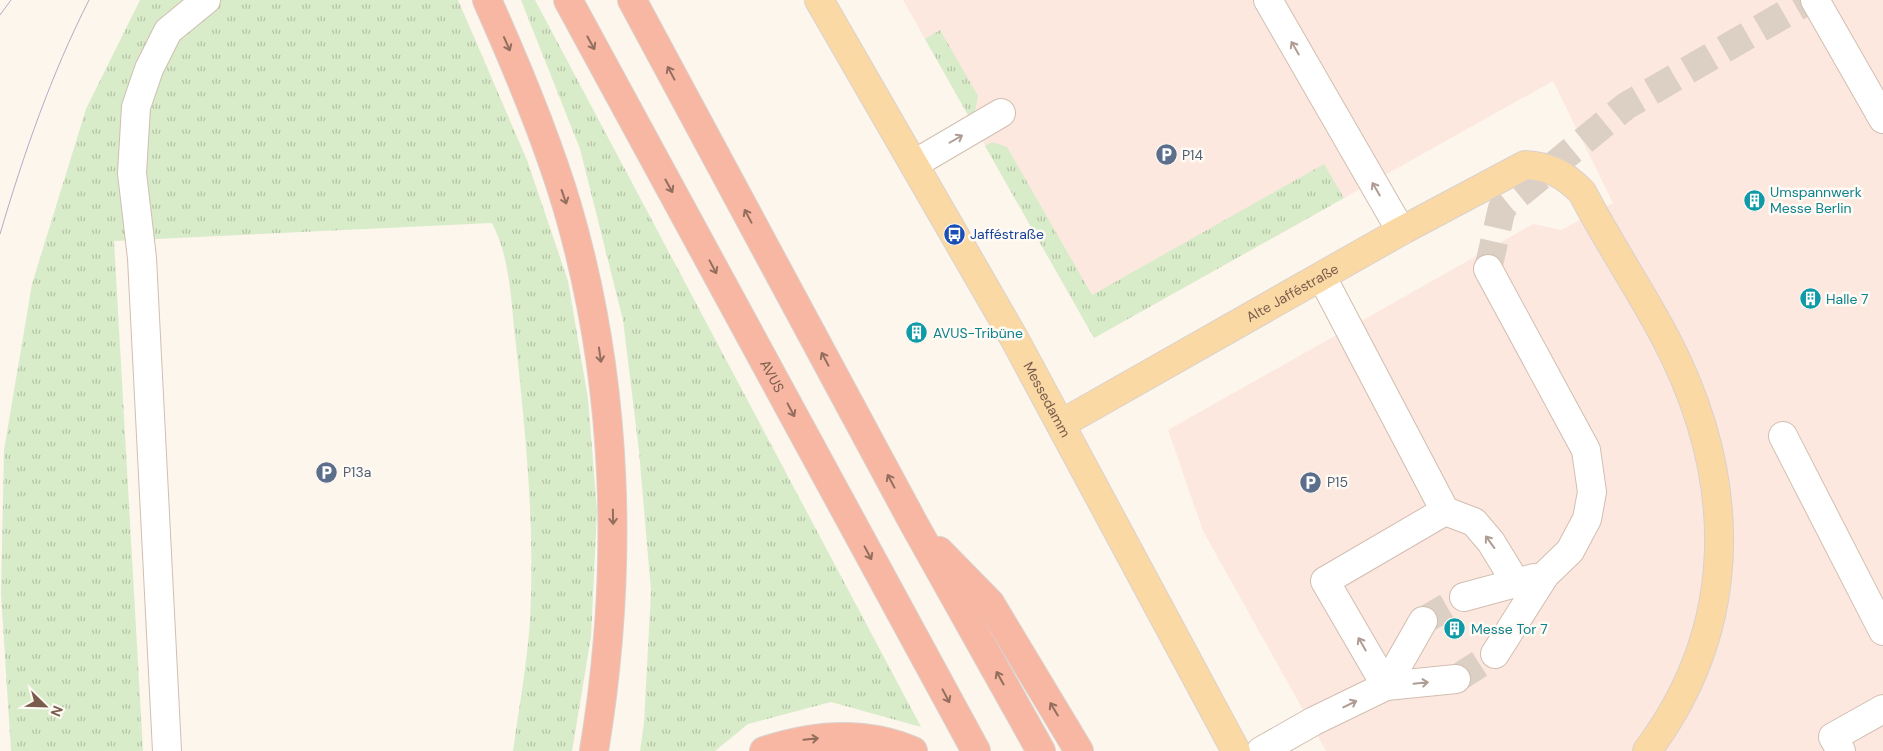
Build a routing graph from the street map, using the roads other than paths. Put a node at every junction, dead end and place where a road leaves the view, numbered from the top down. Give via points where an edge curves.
1 (206, 0) edge
2 (487, 0) edge
3 (568, 0) edge
4 (632, 0) edge
5 (819, 0) edge
6 (1268, 0) edge
7 (1816, 0) edge
8 (1001, 113) dead end
9 (1883, 119) edge
10 (914, 164) junction
11 (1400, 231) junction
12 (1488, 270) tunnel mouth
13 (1322, 277) junction
14 (1060, 424) junction
15 (1783, 436) dead end
16 (1445, 511) junction
17 (914, 524) junction
18 (1545, 575) junction
19 (1516, 583) junction
20 (1464, 596) tunnel mouth
21 (1423, 620) tunnel mouth
22 (1883, 631) edge
23 (1495, 654) tunnel mouth
24 (1456, 679) tunnel mouth
25 (1386, 686) junction
26 (1883, 709) edge
27 (167, 751) edge
28 (594, 751) edge
29 (764, 751) edge
30 (913, 751) edge
31 (976, 751) edge
32 (1040, 751) edge
33 (1079, 751) edge
34 (1236, 751) edge
35 (1261, 751) edge
36 (1647, 751) edge
37 (1841, 751) edge

1 - 27 lane via 168,30 149,69 136,107 132,173 142,258
2 -> 28 highway via 512,57 567,206 596,327 611,459 612,542 608,659
3 -> 31 highway, AVUS
17 -> 4 highway
5 - 10 main road, Messedamm
11 -> 6 lane
7 - 9 lane
10 -> 8 lane
10 - 14 main road, Messedamm
11 - 13 main road, Alte Jafféstraße
11 - 36 main road, Alte Jafféstraße via 1525,165 1543,166 1570,180 1582,192 1665,337 1695,406 1713,466 1720,546 1714,602 1688,683
12 - 18 lane via 1586,450 1592,492 1587,519 1570,551
13 - 14 main road, Alte Jafféstraße
13 - 16 lane via 1361,372
14 - 34 main road, Messedamm
15 - 22 lane
19 -> 16 lane via 1491,542 1474,522
25 -> 16 lane via 1325,582
32 -> 17 highway
33 -> 17 highway via 990,603
18 - 19 lane
18 - 23 lane
19 - 20 lane
21 - 25 lane
25 -> 24 lane
35 -> 25 lane
26 - 37 lane via 1833,737
29 -> 30 highway via 796,740 839,736 898,744

